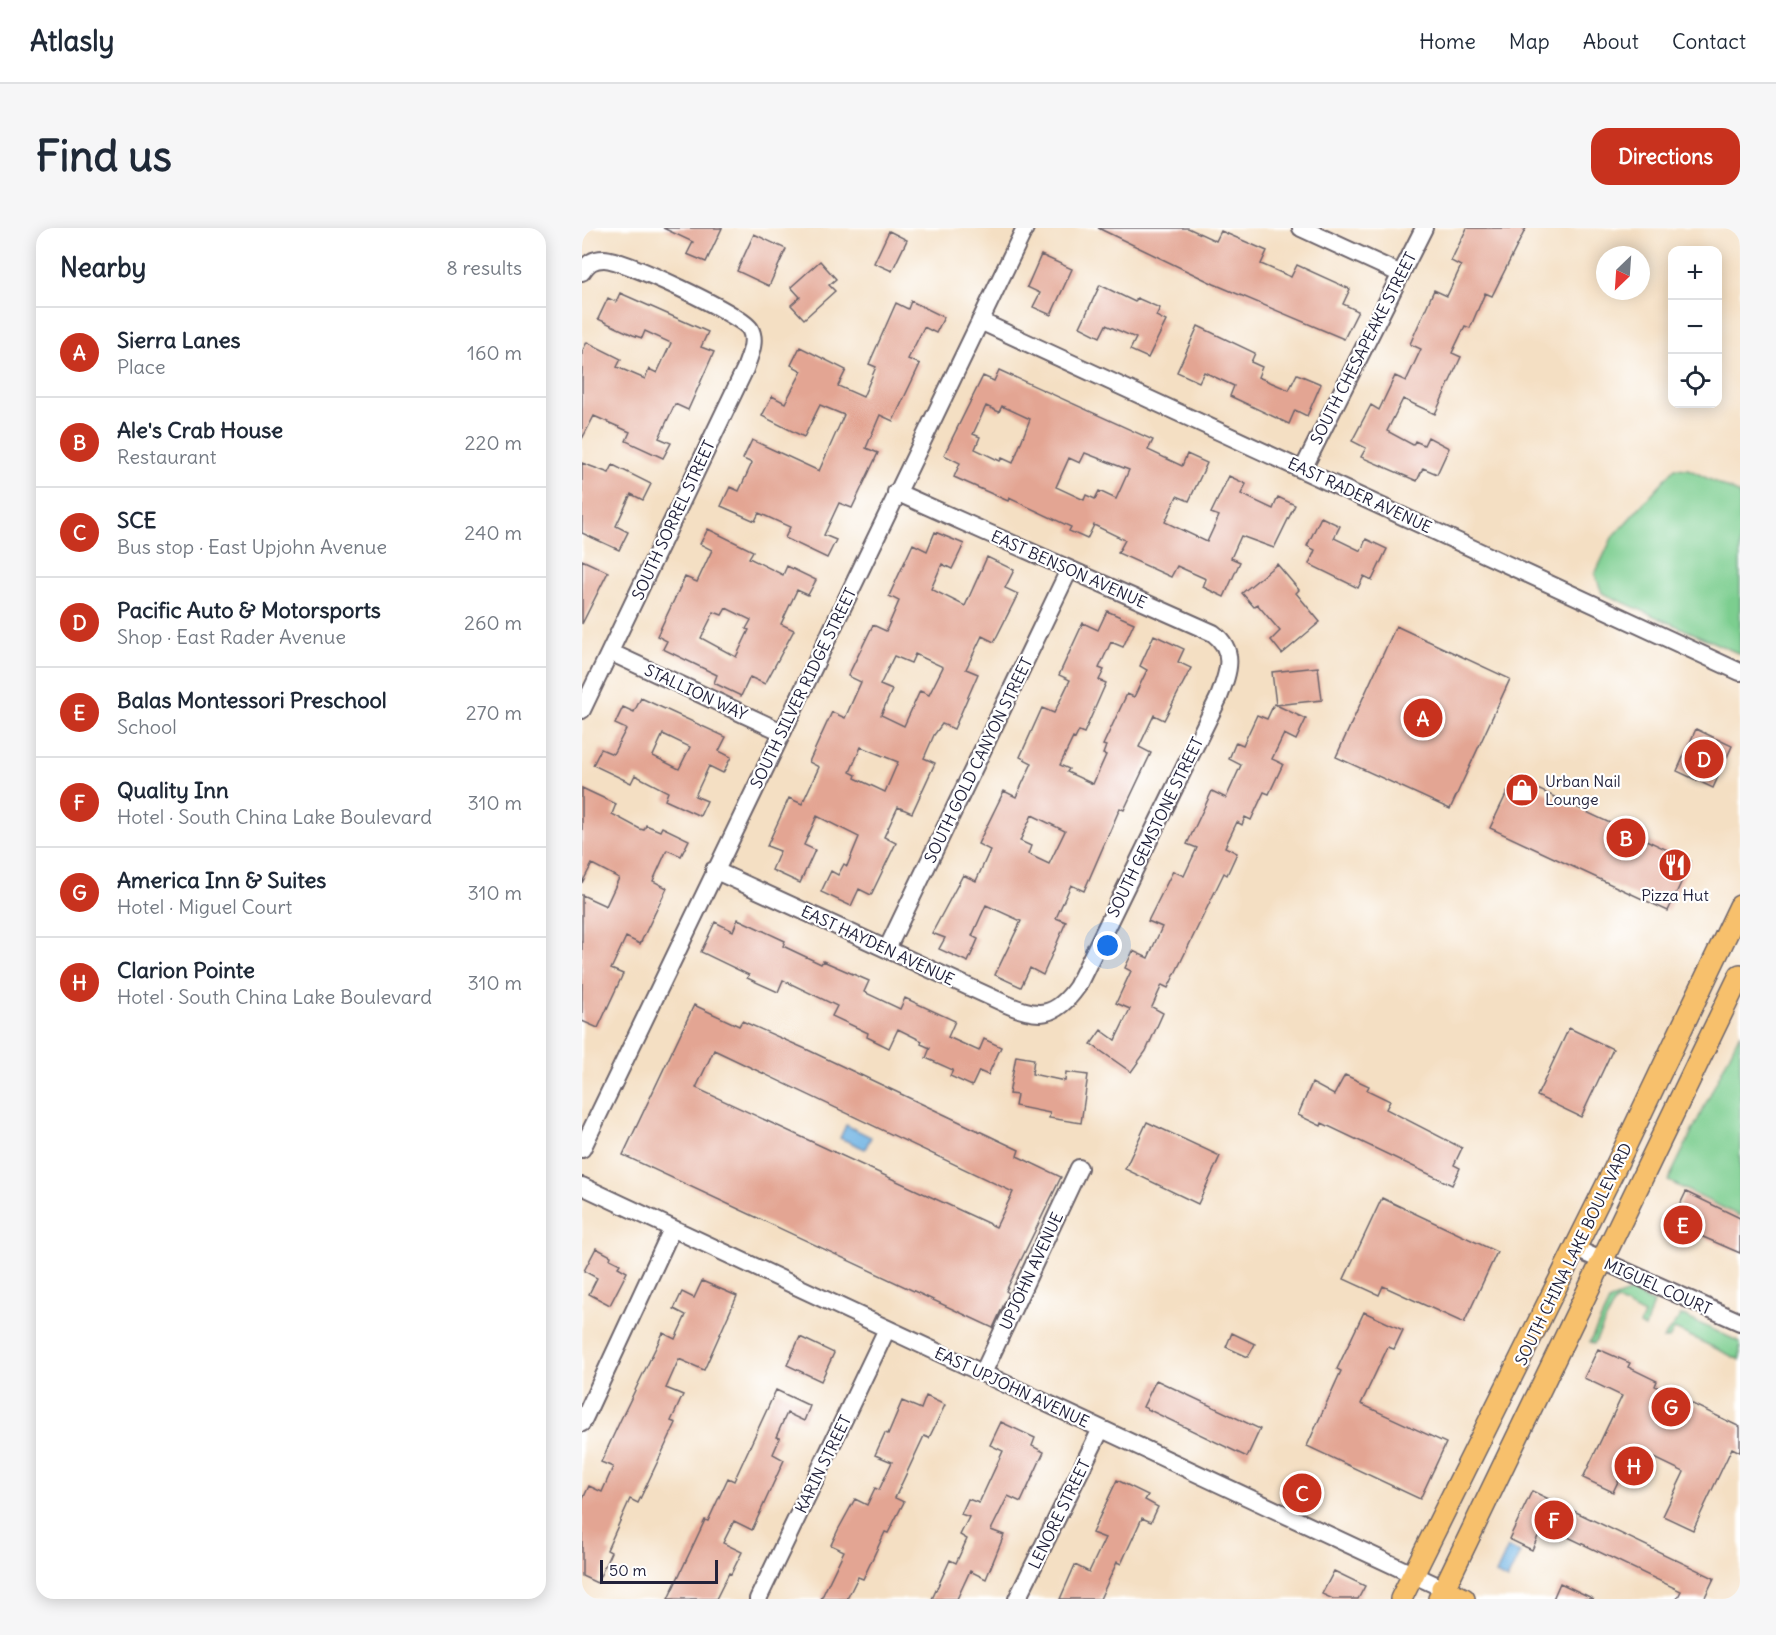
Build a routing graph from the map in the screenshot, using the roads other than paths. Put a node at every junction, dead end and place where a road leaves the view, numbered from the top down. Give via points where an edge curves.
1 (1025, 228) edge
2 (1301, 228) edge
3 (1424, 228) edge
4 (585, 268) edge
5 (1401, 274) junction
6 (980, 321) junction
7 (1303, 469) junction
8 (896, 492) junction
9 (1069, 570) junction
10 (610, 652) junction
11 (1230, 660) joint
12 (1740, 672) edge
13 (582, 710) edge
14 (782, 732) junction
15 (714, 870) junction
16 (1740, 906) edge
17 (887, 949) junction
18 (1740, 975) edge
19 (1045, 1014) joint
20 (582, 1149) edge
21 (1079, 1168) dead end
22 (582, 1186) edge
23 (672, 1229) junction
24 (1576, 1249) junction
25 (1601, 1260) junction
26 (1740, 1322) edge
27 (887, 1329) junction
28 (983, 1374) junction
29 (582, 1423) edge
30 (1101, 1429) junction
31 (1413, 1574) junction
32 (1440, 1593) edge
33 (758, 1599) edge
34 (1017, 1599) edge
35 (1401, 1599) edge
36 (1464, 1599) edge

1 - 6 street, SOUTH SILVER RIDGE STREET
2 - 5 street
3 - 5 street, SOUTH CHESAPEAKE STREET
4 - 10 street, SOUTH SORREL STREET via 606,259 618,262 732,313 749,327 753,338 745,369
5 - 7 street, SOUTH CHESAPEAKE STREET
6 - 7 street, EAST RADER AVENUE
6 - 8 street, SOUTH SILVER RIDGE STREET
7 - 12 street, EAST RADER AVENUE
8 - 9 street, EAST BENSON AVENUE
8 - 14 street, SOUTH SILVER RIDGE STREET
9 - 11 street, EAST BENSON AVENUE via 1213,633 1221,640
9 - 17 street, SOUTH GOLD CANYON STREET
10 - 13 street, SOUTH SORREL STREET
10 - 14 street, STALLION WAY
11 - 19 street, SOUTH GEMSTONE STREET via 1219,697 1077,987 1069,999
14 - 15 street, SOUTH SILVER RIDGE STREET
15 - 17 street, EAST HAYDEN AVENUE
15 - 20 street, SOUTH SILVER RIDGE STREET
16 - 24 main road, SOUTH CHINA LAKE BOULEVARD
17 - 19 street, EAST HAYDEN AVENUE via 1024,1011
18 - 25 main road, SOUTH CHINA LAKE BOULEVARD
21 - 28 street, UPJOHN AVENUE
22 - 23 street, EAST UPJOHN AVENUE
23 - 27 street, EAST UPJOHN AVENUE
23 - 29 street
24 - 25 street, MIGUEL COURT
24 - 31 main road, SOUTH CHINA LAKE BOULEVARD
25 - 26 street, MIGUEL COURT
25 - 32 main road, SOUTH CHINA LAKE BOULEVARD
27 - 28 street, EAST UPJOHN AVENUE
27 - 33 street, KARIN STREET
28 - 30 street, EAST UPJOHN AVENUE
30 - 31 street, EAST UPJOHN AVENUE
30 - 34 street, LENORE STREET
31 - 32 street, EAST UPJOHN AVENUE
31 - 35 main road, SOUTH CHINA LAKE BOULEVARD
32 - 36 main road

